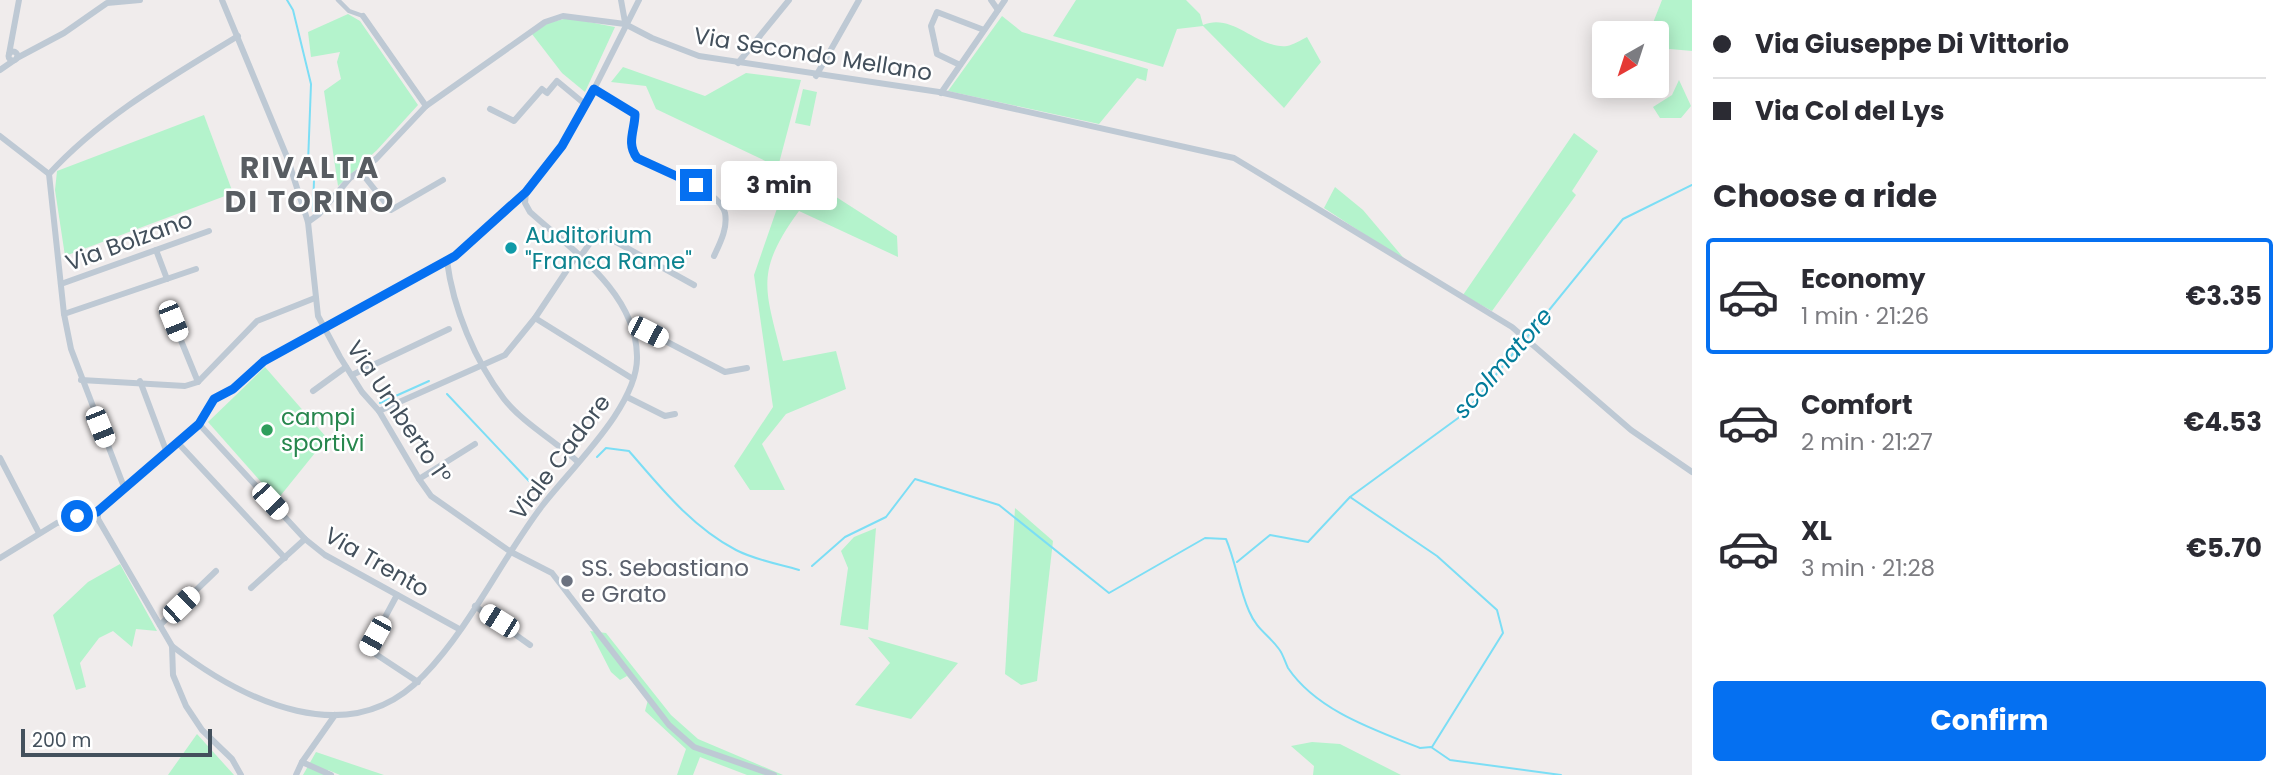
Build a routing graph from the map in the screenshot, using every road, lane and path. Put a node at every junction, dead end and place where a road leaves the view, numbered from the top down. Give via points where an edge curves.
1 (19, 0) edge
2 (140, 0) edge
3 (222, 0) edge
4 (338, 0) edge
5 (621, 0) edge
6 (639, 0) edge
7 (789, 0) edge
8 (859, 0) edge
9 (991, 0) edge
10 (1005, 0) edge
11 (107, 2) edge
12 (998, 10) junction
13 (363, 16) joint
14 (625, 24) junction
15 (984, 30) junction
16 (238, 36) junction
17 (15, 56) junction
18 (738, 63) junction
19 (960, 65) junction
20 (1, 69) edge
21 (816, 76) junction
22 (594, 89) junction
23 (941, 93) junction
24 (586, 105) junction
25 (426, 106) junction
26 (490, 109) dead end
27 (0, 136) edge
28 (360, 171) junction
29 (49, 174) junction
30 (443, 180) dead end
31 (526, 192) junction
32 (308, 222) junction
33 (209, 231) dead end
34 (156, 250) junction
35 (579, 256) junction
36 (714, 256) dead end
37 (447, 261) junction
38 (196, 269) dead end
39 (166, 279) junction
40 (61, 284) junction
41 (694, 285) dead end
42 (315, 298) junction
43 (64, 314) junction
44 (535, 318) junction
45 (173, 321) dead end
46 (449, 329) dead end
47 (324, 330) junction
48 (635, 332) junction
49 (484, 366) junction
50 (346, 367) junction
51 (747, 368) dead end
52 (352, 375) junction
53 (633, 379) junction
54 (81, 380) junction
55 (140, 381) junction
56 (198, 382) junction
57 (313, 391) dead end
58 (627, 397) junction
59 (379, 411) junction
60 (675, 414) dead end
61 (199, 424) junction
62 (178, 443) junction
63 (475, 444) dead end
64 (167, 453) junction
65 (0, 458) edge
66 (578, 462) junction
67 (1692, 472) edge
68 (419, 480) junction
69 (124, 487) junction
70 (97, 512) junction
71 (39, 533) junction
72 (305, 539) junction
73 (511, 552) junction
74 (0, 558) edge
75 (285, 558) junction
76 (216, 570) dead end
77 (251, 588) dead end
78 (397, 595) junction
79 (475, 606) junction
80 (160, 625) junction
81 (459, 629) junction
82 (530, 645) dead end
83 (172, 646) junction
84 (418, 681) junction
85 (335, 715) junction
86 (302, 762) junction
87 (241, 775) edge
88 (296, 775) edge
89 (331, 775) edge
90 (774, 775) edge

1 - 17 street via 9,40
2 - 11 street
3 - 16 street, Via Umberto 1°
4 - 13 street
5 - 14 street
6 - 14 street
7 - 18 street
8 - 21 street
9 - 12 street
10 - 12 street
11 - 17 street via 64,33
12 - 15 street
13 - 25 street
14 - 18 street, Via Secondo Mellano via 671,47
14 - 22 street
14 - 25 street, Via Secondo Mellano via 563,16 545,22
15 - 19 street
15 - 19 street via 937,12 931,26 937,54
16 - 29 street via 97,129
16 - 32 street, Via Umberto 1°
17 - 20 street
18 - 21 street, Via Secondo Mellano
19 - 23 street
21 - 23 street, Via Secondo Mellano
22 - 24 street
22 - 36 street via 635,114 630,141 637,158 715,197 724,212 724,231
23 - 67 street, Via Secondo Mellano via 1234,158 1525,338 1631,430
24 - 26 street via 557,81 547,93 542,89 514,121
24 - 31 street via 562,146
25 - 28 street, Via Secondo Mellano
27 - 29 street
28 - 30 street via 391,211
28 - 32 street, Via Secondo Mellano
29 - 40 street
31 - 35 street, Viale Cadore via 530,212
31 - 37 street
32 - 42 street, Via Umberto 1°
33 - 34 street, Via Bolzano
34 - 39 street
34 - 40 street, Via Bolzano
35 - 41 street via 598,232
35 - 44 street
35 - 48 street, Viale Cadore via 606,283
37 - 47 street
37 - 49 street via 467,334
38 - 39 street
39 - 43 street
40 - 43 street
42 - 47 street, Via Umberto 1°
42 - 56 street via 257,321
43 - 54 street
44 - 49 street via 505,355
44 - 53 street
45 - 56 street
46 - 52 street
47 - 50 street, Via Umberto 1°
47 - 61 street via 264,361 233,389 218,396
48 - 51 street via 648,332 725,372
48 - 53 street, Viale Cadore via 638,359
49 - 59 street
49 - 66 street via 506,401
50 - 52 street, Via Umberto 1°
50 - 57 street
52 - 59 street, Via Umberto 1°
53 - 58 street, Viale Cadore
54 - 55 street
54 - 69 street
55 - 56 street via 185,386
55 - 64 street
58 - 60 street via 666,416
58 - 66 street, Viale Cadore
59 - 68 street, Via Umberto 1°
61 - 62 street
61 - 72 street, Via Trento
62 - 64 street
62 - 75 street
63 - 68 street
64 - 69 street
65 - 71 street
66 - 73 street, Viale Cadore
68 - 73 street, Via Umberto 1° via 431,496
69 - 70 street
70 - 71 street
70 - 80 street
71 - 74 street
72 - 75 street
72 - 78 street, Via Trento
73 - 79 street, Viale Cadore
73 - 90 street, Via Umberto 1° via 552,573 669,725 694,747
75 - 77 street
76 - 80 street
78 - 81 street, Via Trento
78 - 84 street via 368,649
79 - 81 street, Viale Cadore
79 - 82 street
80 - 83 street
81 - 84 street, Viale Cadore
83 - 85 street, Viale Cadore via 209,673 273,704 308,714
83 - 87 street via 173,675 186,706
84 - 85 street, Viale Cadore via 379,708
85 - 86 street
86 - 88 street
86 - 89 street

